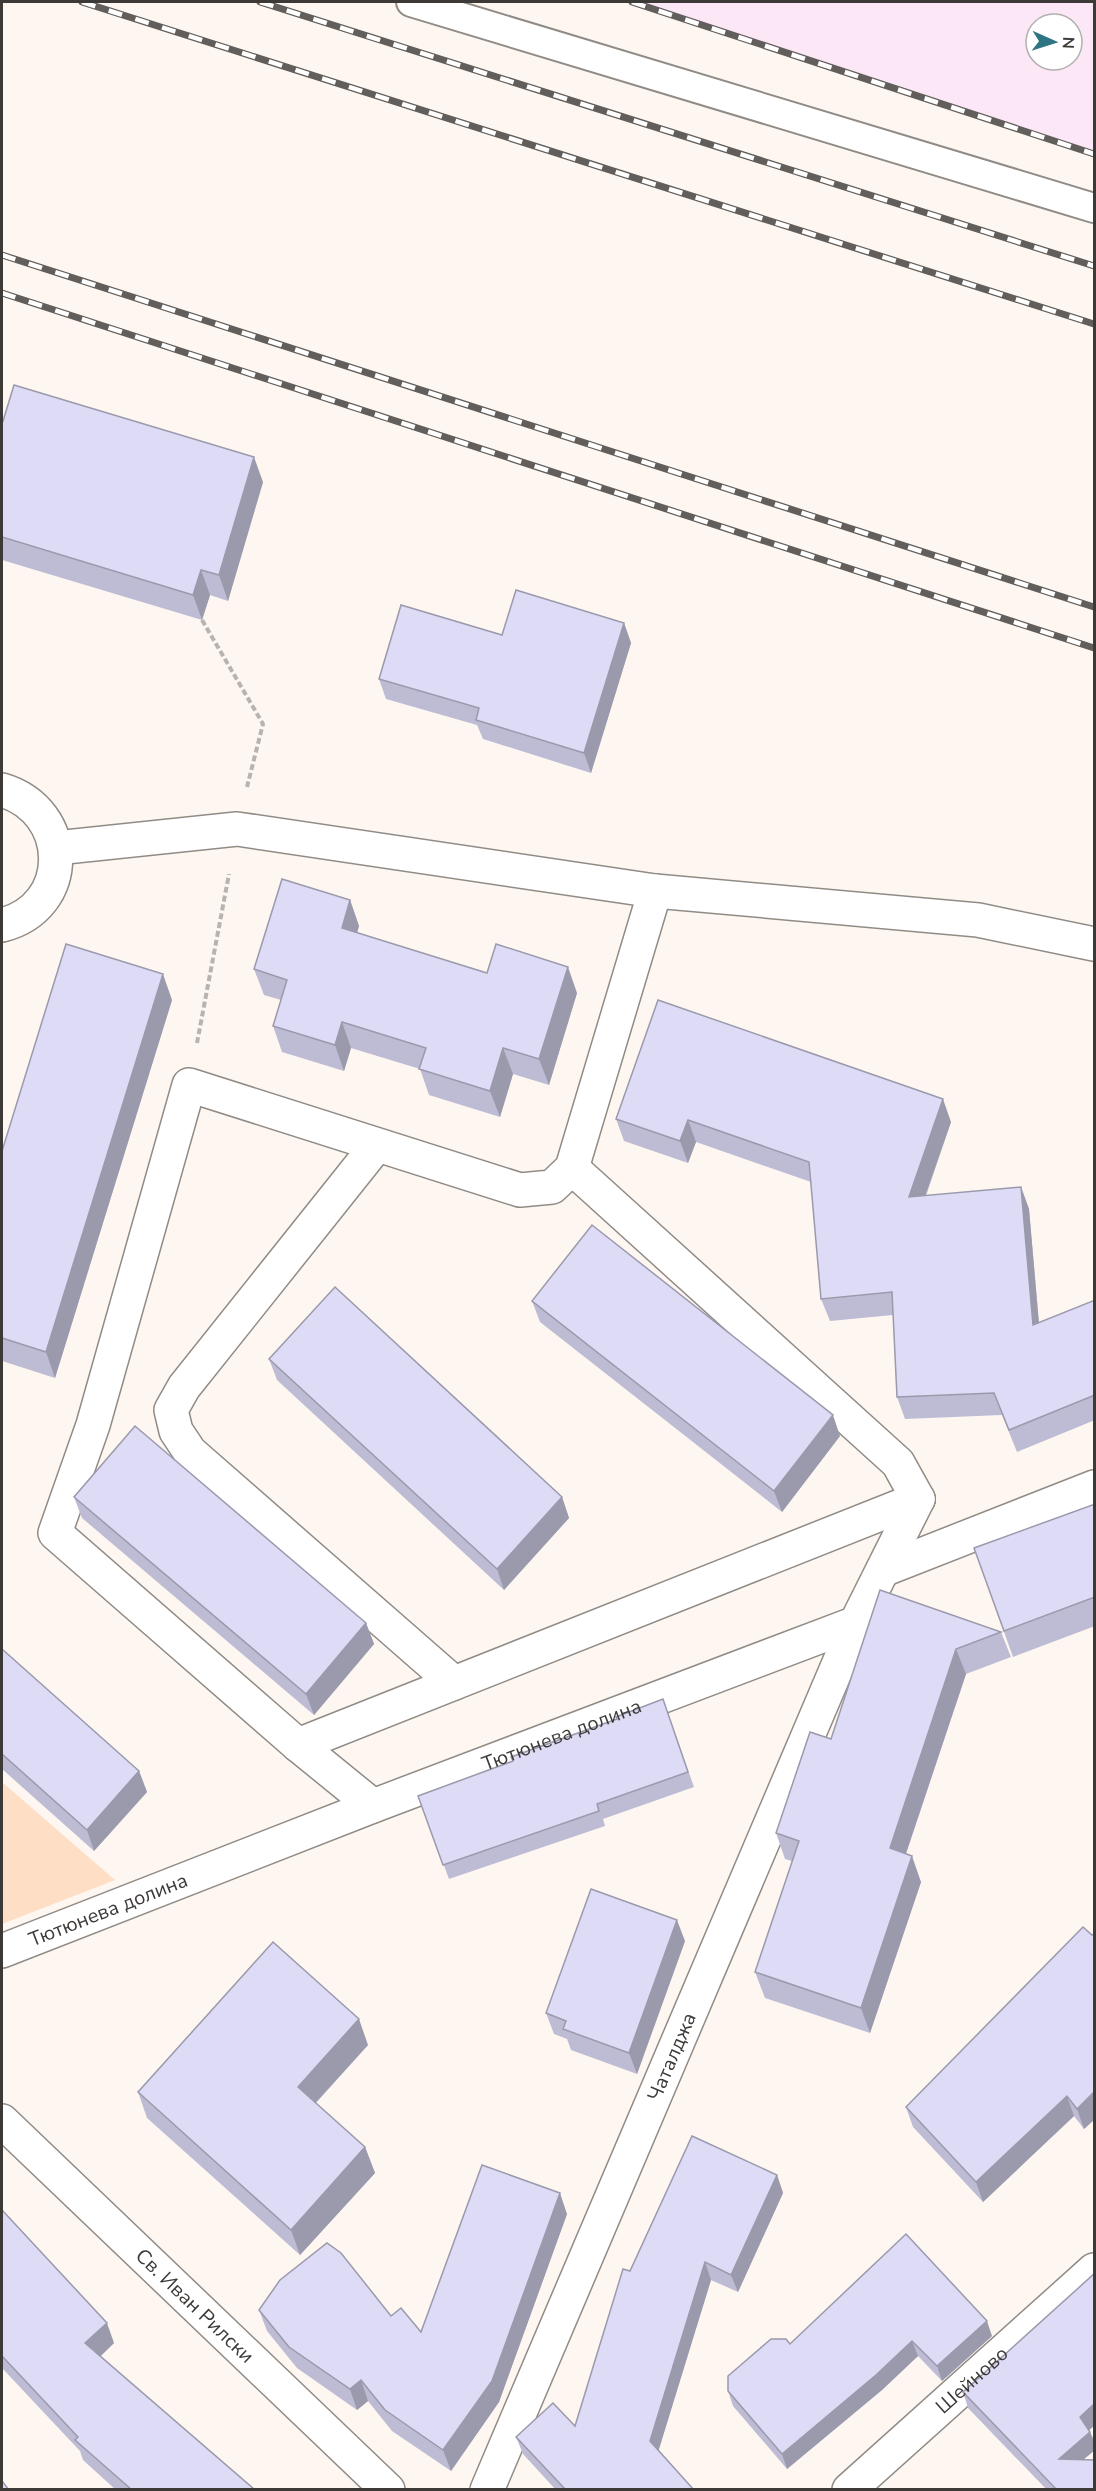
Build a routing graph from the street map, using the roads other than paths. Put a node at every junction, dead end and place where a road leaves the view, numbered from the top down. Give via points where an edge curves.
1 (411, 2) edge
2 (1095, 208) edge
3 (2, 790) edge
4 (56, 848) junction
5 (655, 891) junction
6 (2, 925) edge
7 (1095, 944) edge
8 (377, 1144) junction
9 (572, 1168) junction
10 (1095, 1487) edge
11 (918, 1499) junction
12 (883, 1570) junction
13 (856, 1623) junction
14 (454, 1683) junction
15 (298, 1745) junction
16 (373, 1806) junction
17 (2, 1951) edge
18 (2, 2121) edge
19 (1095, 2270) edge
20 (388, 2490) edge
21 (487, 2490) edge
22 (849, 2490) edge

1 - 2 lane
3 - 4 street via 35,808 49,826
4 - 5 street via 237,830
4 - 6 street via 55,871 47,892 33,910
5 - 7 street via 978,920
5 - 9 street
8 - 9 street via 520,1190 552,1187
8 - 14 street via 184,1387 171,1410 176,1431 190,1452
8 - 15 street via 189,1085 93,1425 55,1533
9 - 11 street via 898,1463
10 - 12 street
11 - 12 street
11 - 14 street
12 - 13 street
13 - 16 street, Тютюнева долина
13 - 21 street, Чаталджа
14 - 15 street
15 - 16 street
16 - 17 street, Тютюнева долина
18 - 20 street, Св. Иван Рилски
19 - 22 street, Шейново

